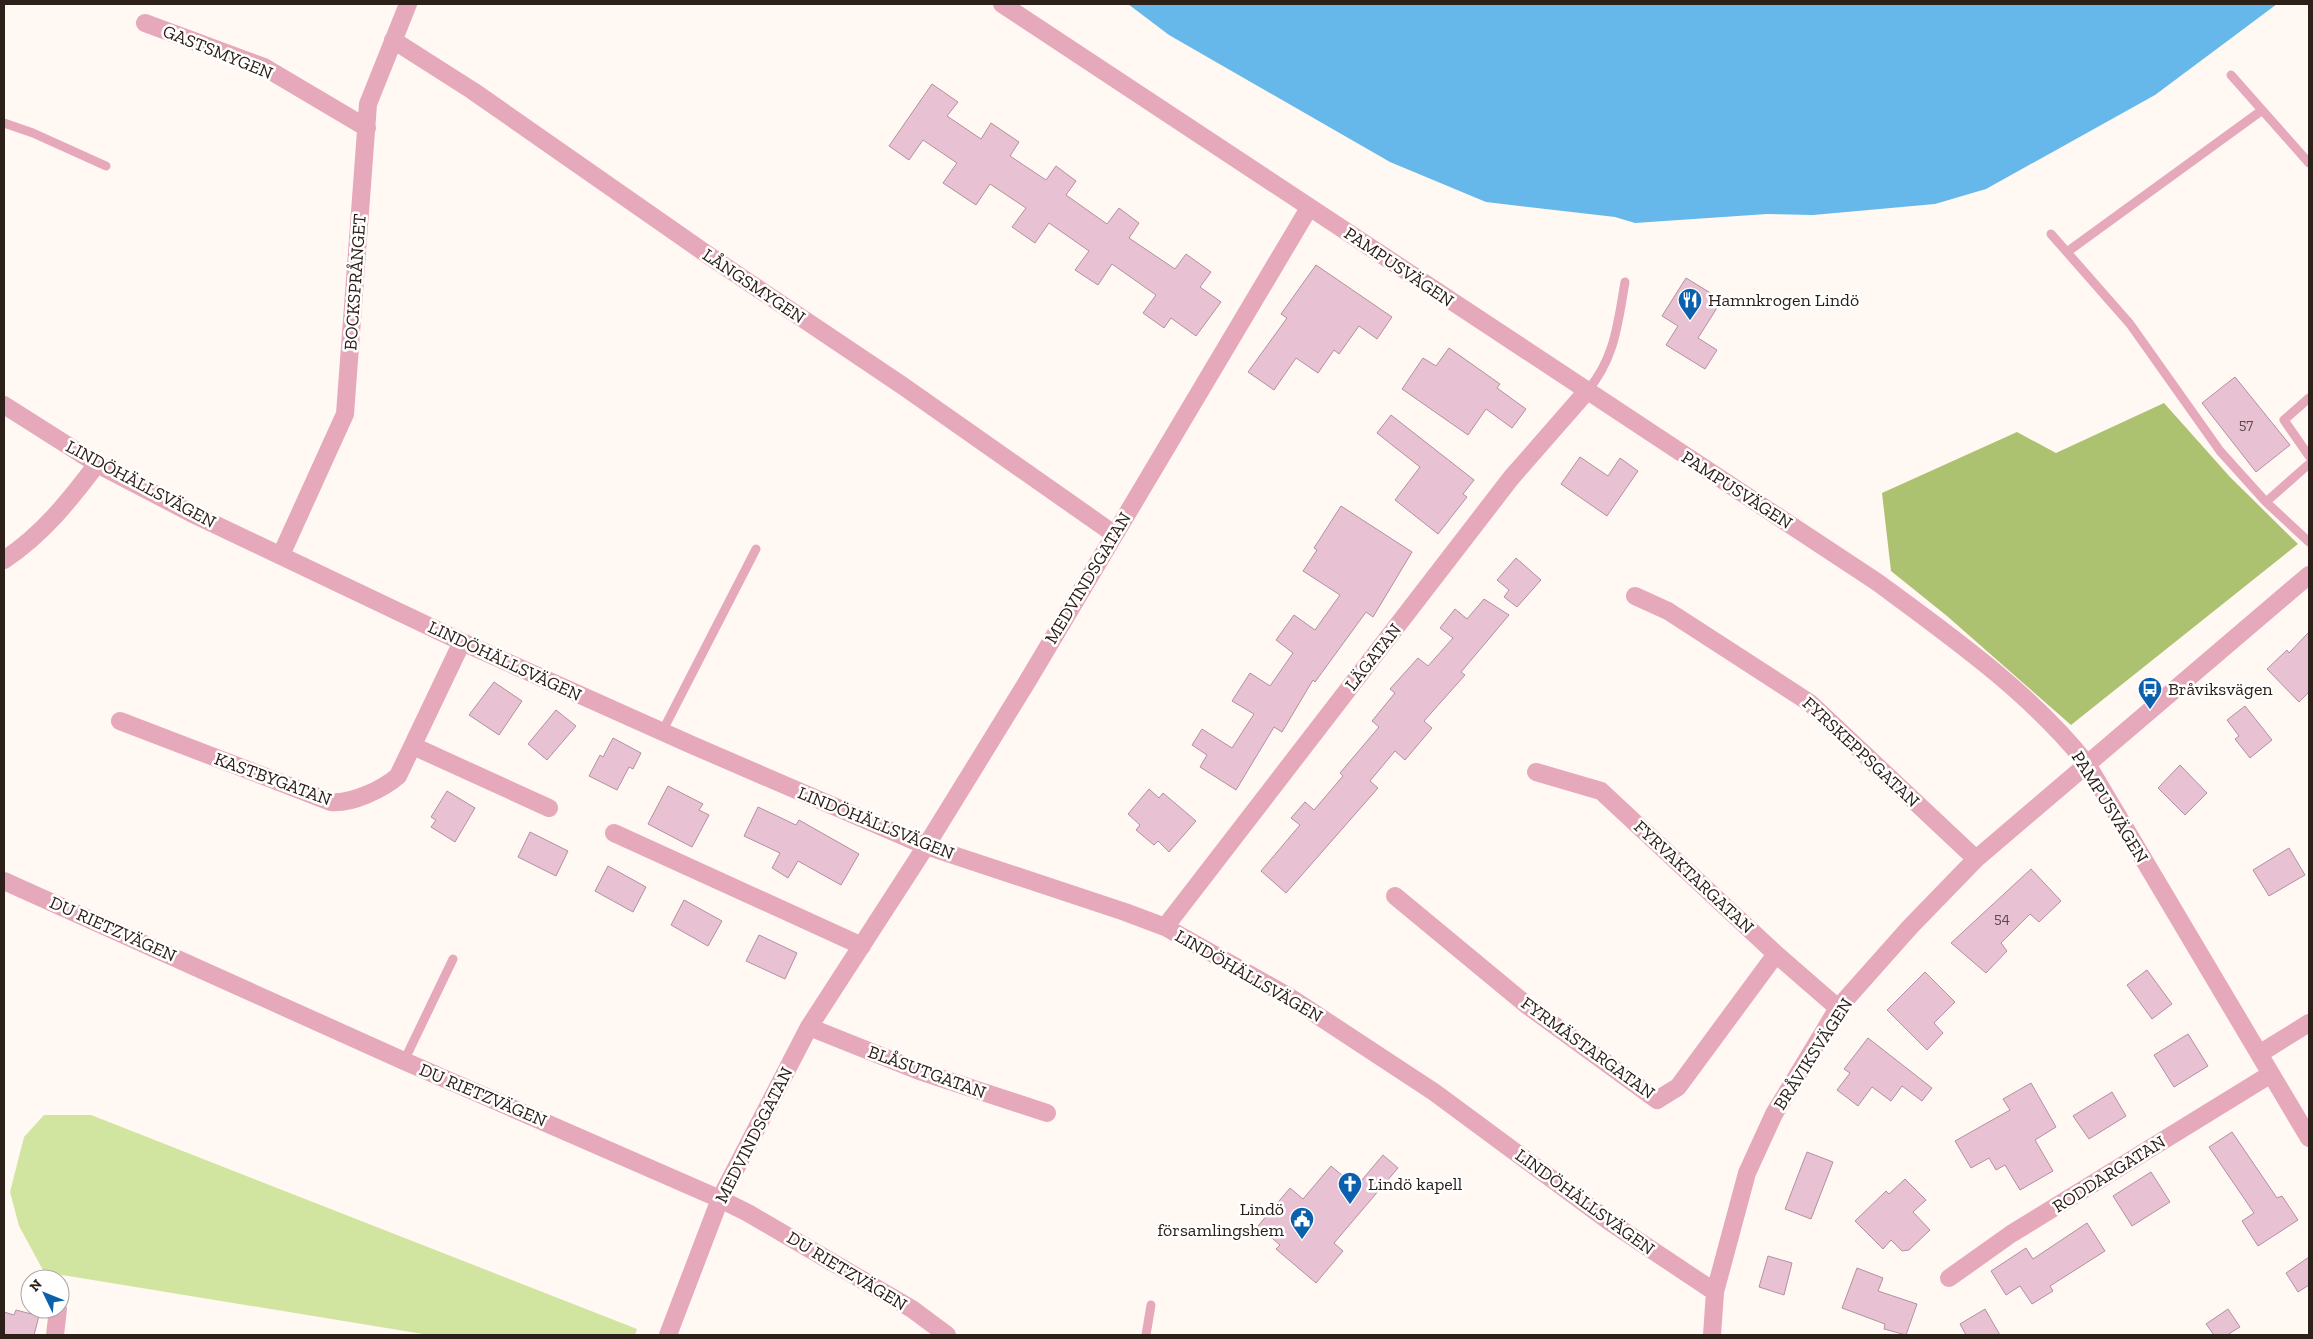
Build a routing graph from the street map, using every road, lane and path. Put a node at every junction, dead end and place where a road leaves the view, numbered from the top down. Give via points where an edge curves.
1 (408, 4) edge
2 (1002, 4) edge
3 (145, 22) dead end
4 (393, 40) junction
5 (2231, 75) dead end
6 (2261, 111) junction
7 (4, 123) edge
8 (367, 128) junction
9 (2309, 163) edge
10 (106, 166) dead end
11 (1309, 208) junction
12 (2051, 234) dead end
13 (2067, 252) junction
14 (1625, 282) dead end
15 (1587, 391) junction
16 (2309, 398) edge
17 (4, 405) edge
18 (2309, 456) edge
19 (97, 464) junction
20 (2309, 464) edge
21 (2266, 502) junction
22 (1114, 534) junction
23 (2309, 542) edge
24 (756, 549) dead end
25 (281, 555) junction
26 (4, 560) edge
27 (2309, 575) edge
28 (1635, 596) dead end
29 (462, 642) junction
30 (120, 721) dead end
31 (662, 732) junction
32 (413, 746) junction
33 (2087, 764) junction
34 (1536, 772) dead end
35 (549, 808) dead end
36 (614, 833) dead end
37 (926, 846) junction
38 (1976, 859) junction
39 (4, 881) edge
40 (1395, 896) dead end
41 (1165, 927) junction
42 (862, 946) junction
43 (1776, 954) junction
44 (453, 959) dead end
45 (1838, 1008) junction
46 (2309, 1023) edge
47 (810, 1027) junction
48 (2260, 1054) junction
49 (404, 1061) junction
50 (2272, 1074) junction
51 (1047, 1113) dead end
52 (2309, 1138) edge
53 (720, 1199) junction
54 (1949, 1278) dead end
55 (1715, 1292) junction
56 (1151, 1305) dead end
57 (56, 1319) edge
58 (54, 1335) edge
59 (668, 1335) edge
60 (947, 1335) edge
61 (1146, 1335) edge
62 (1712, 1335) edge

1 - 4 street, BOCKSPRÅNGET
2 - 11 street, PAMPUSVÄGEN
3 - 8 street, GASTSMYGEN via 264,67
4 - 8 street, BOCKSPRÅNGET via 368,104
4 - 22 street, LÅNGSMYGEN via 903,386
5 - 6 lane
6 - 9 lane
6 - 13 lane
7 - 10 lane
8 - 25 street, BOCKSPRÅNGET via 345,414
11 - 15 street, PAMPUSVÄGEN
11 - 22 street, MEDVINDSGATAN
12 - 13 lane
13 - 21 lane via 2130,324 2220,451
14 - 15 lane via 1614,341 1601,375
15 - 33 street, PAMPUSVÄGEN via 1877,582 1957,640 2074,747
15 - 41 street, LÄGATAN via 1511,478
16 - 18 lane via 2284,420
17 - 19 street, LINDÖHÄLLSVÄGEN
19 - 25 street, LINDÖHÄLLSVÄGEN
19 - 26 street via 57,516 29,543
20 - 21 lane
21 - 23 lane
22 - 37 street, MEDVINDSGATAN
24 - 31 lane
25 - 29 street, LINDÖHÄLLSVÄGEN
27 - 33 street, BRÅVIKSVÄGEN
28 - 38 street, FYRSKEPPSGATAN via 1668,611 1810,703
29 - 31 street, LINDÖHÄLLSVÄGEN
29 - 32 street, KASTBYGATAN
30 - 32 street, KASTBYGATAN via 331,802 342,803 389,784 398,776
31 - 37 street, LINDÖHÄLLSVÄGEN
32 - 35 street
33 - 38 street, BRÅVIKSVÄGEN
33 - 48 street, PAMPUSVÄGEN
34 - 43 street, FYRVAKTARGATAN via 1601,791
36 - 42 street
37 - 41 street, LINDÖHÄLLSVÄGEN
37 - 42 street, MEDVINDSGATAN
38 - 45 street, BRÅVIKSVÄGEN
39 - 49 street, DU RIETZVÄGEN
40 - 43 street, FYRMÄSTARGATAN via 1528,1006 1657,1100 1678,1087
41 - 55 street, LINDÖHÄLLSVÄGEN via 1288,996 1434,1092 1610,1222
42 - 47 street, MEDVINDSGATAN
43 - 45 street, FYRVAKTARGATAN
44 - 49 lane
45 - 55 street, BRÅVIKSVÄGEN via 1774,1114 1747,1173
46 - 48 street
47 - 51 street, BLÅSUTGATAN via 919,1071
47 - 53 street, MEDVINDSGATAN
48 - 50 street, PAMPUSVÄGEN
49 - 53 street, DU RIETZVÄGEN
50 - 52 street, PAMPUSVÄGEN
50 - 54 street, RODDARGATAN via 2011,1234
53 - 59 street, MEDVINDSGATAN
53 - 60 street, DU RIETZVÄGEN via 912,1310
55 - 62 street, BRÅVIKSVÄGEN
56 - 61 lane
57 - 58 street

